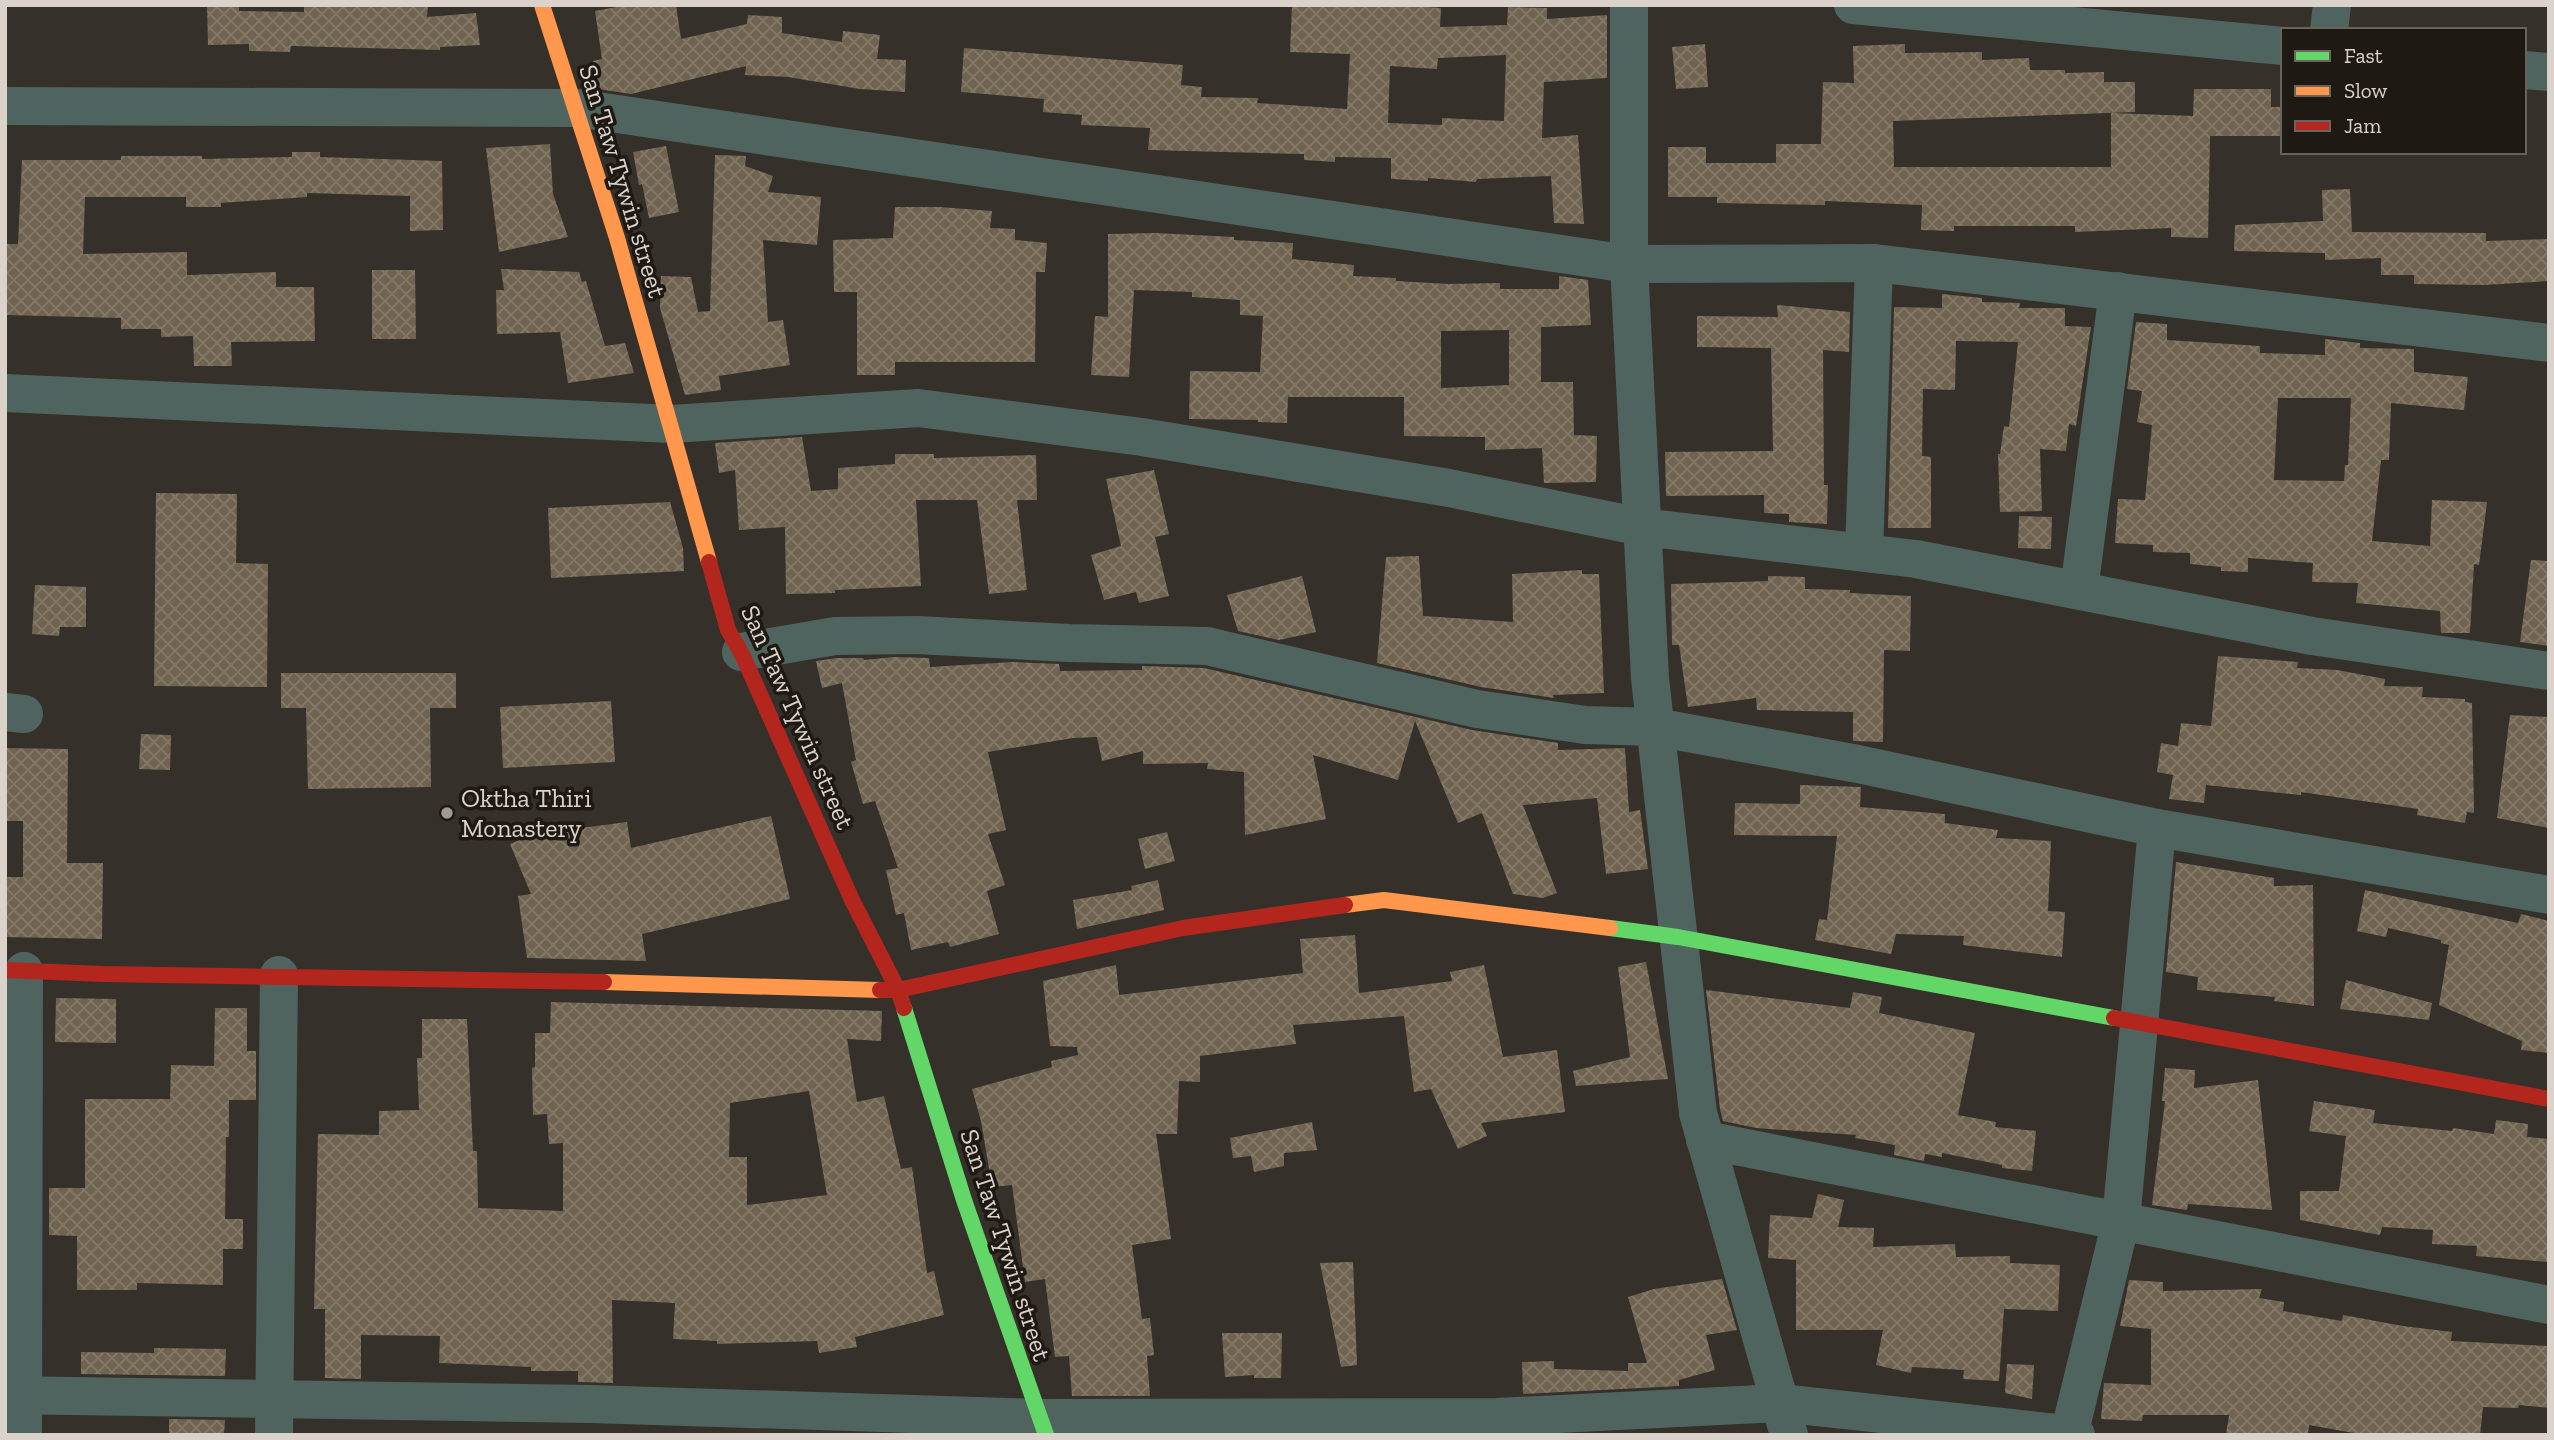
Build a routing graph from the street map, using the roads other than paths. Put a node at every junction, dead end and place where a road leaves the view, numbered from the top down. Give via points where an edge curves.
1 (542, 5) edge
2 (1629, 5) edge
3 (1853, 5) edge
4 (2332, 5) edge
5 (2329, 28) edge
6 (2281, 47) edge
7 (2526, 70) edge
8 (2549, 72) edge
9 (5, 106) edge
10 (577, 108) junction
11 (1874, 263) junction
12 (1629, 264) junction
13 (2118, 291) junction
14 (2549, 343) edge
15 (5, 393) edge
16 (672, 424) junction
17 (1642, 527) junction
18 (1864, 552) junction
19 (2079, 590) junction
20 (741, 652) junction
21 (2549, 671) edge
22 (1655, 727) junction
23 (2157, 828) junction
24 (2549, 895) edge
25 (1678, 937) junction
26 (15, 970) edge
27 (279, 975) junction
28 (898, 990) junction
29 (2139, 1022) junction
30 (2549, 1098) edge
31 (1705, 1140) junction
32 (2121, 1221) junction
33 (2549, 1305) edge
34 (14, 1395) edge
35 (274, 1417) edge
36 (1785, 1419) edge
37 (1042, 1427) edge
38 (2072, 1434) edge
39 (23, 1435) edge

1 - 10 street, San Taw Tywin street
2 - 12 street
3 - 6 street
4 - 5 street
7 - 8 street
9 - 10 street
10 - 12 street
10 - 16 street, San Taw Tywin street
11 - 12 street
11 - 13 street
11 - 18 street
12 - 17 street
13 - 14 street
13 - 19 street
15 - 16 street
16 - 17 street via 918,408 1169,442 1449,488
16 - 20 street, San Taw Tywin street via 728,630
17 - 18 street
17 - 22 street
18 - 19 street
19 - 21 street via 2312,636
20 - 22 street via 835,636 1207,646 1477,709 1585,725
20 - 28 street, San Taw Tywin street via 852,900
22 - 23 street via 1858,764
22 - 25 street
23 - 24 street
23 - 29 street
25 - 28 street via 1384,900 1183,928
25 - 29 street
25 - 31 street
26 - 27 street
26 - 34 street
27 - 28 street
27 - 35 street
28 - 37 street, San Taw Tywin street
29 - 30 street
29 - 32 street
31 - 32 street
31 - 36 street
32 - 33 street
32 - 38 street
34 - 35 street
34 - 39 street
35 - 37 street via 591,1404
36 - 37 street via 1497,1417
36 - 38 street

